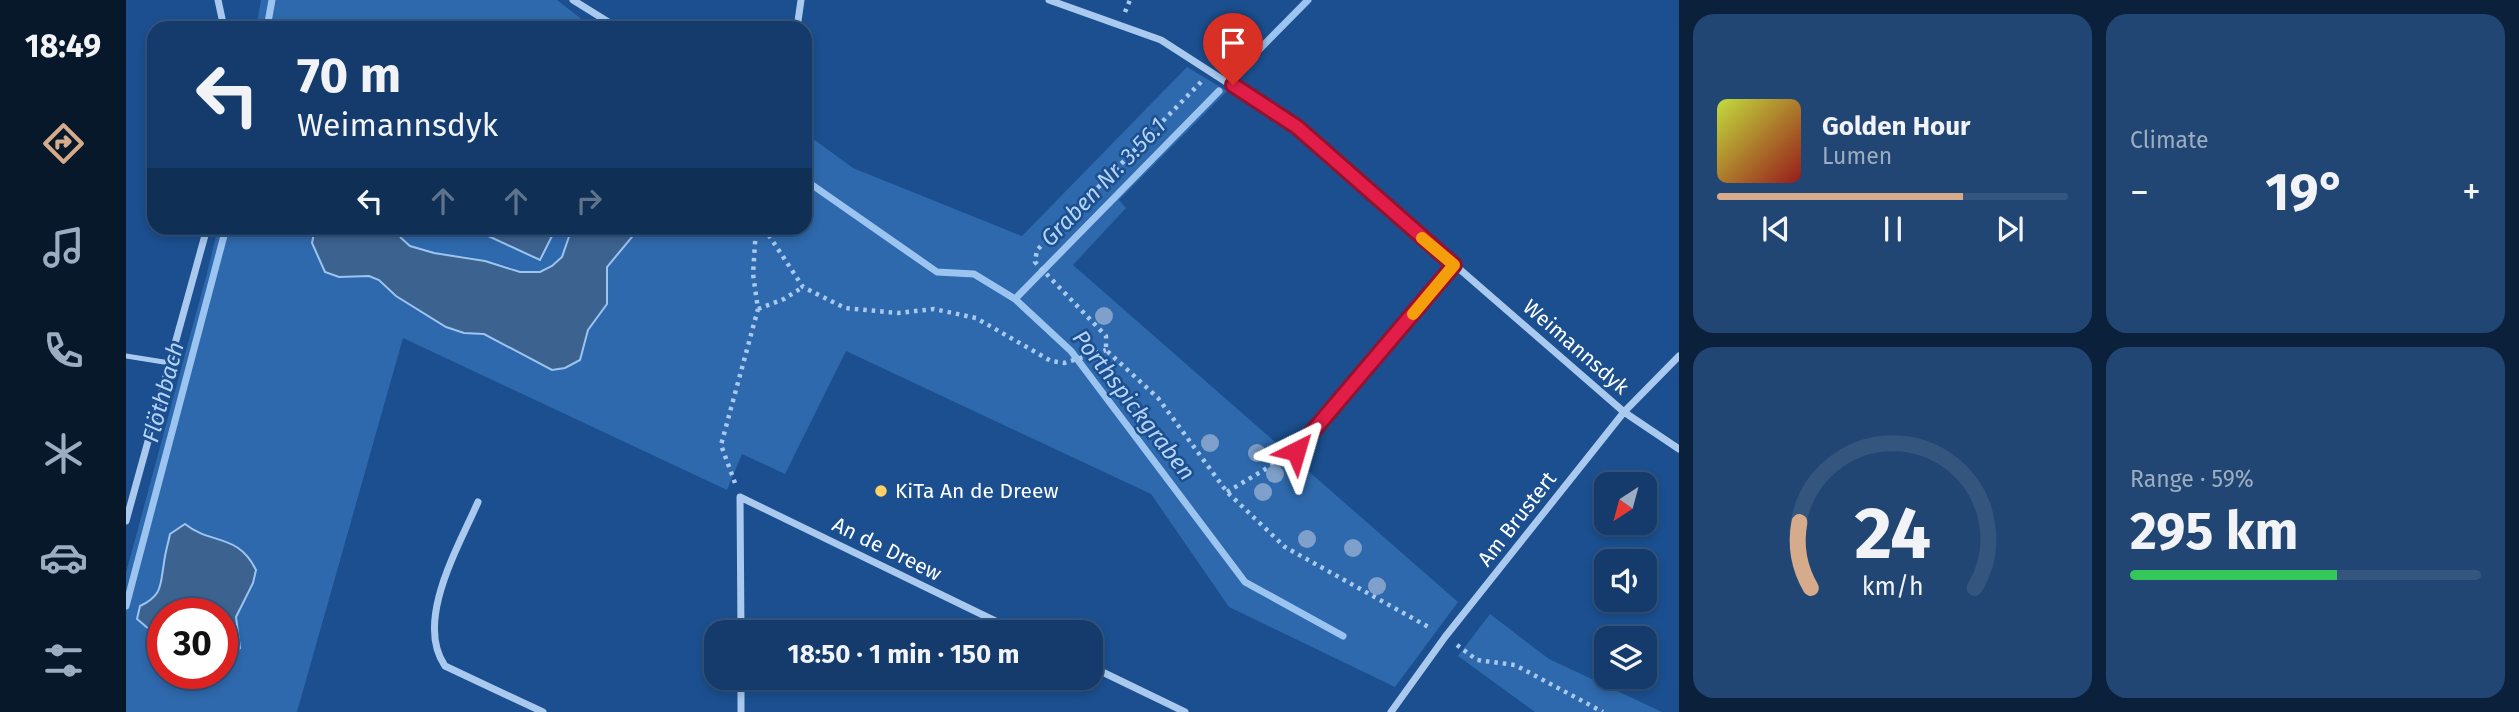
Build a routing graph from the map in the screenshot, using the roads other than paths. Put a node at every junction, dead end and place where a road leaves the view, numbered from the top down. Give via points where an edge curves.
1 (218, 0) edge
2 (572, 0) edge
3 (801, 0) edge
4 (1049, 0) edge
5 (222, 21) edge
6 (606, 21) edge
7 (798, 21) edge
8 (205, 235) edge
9 (1454, 265) junction
10 (126, 355) edge
11 (1679, 356) edge
12 (170, 363) junction
13 (1624, 412) junction
14 (1679, 449) edge
15 (1296, 451) road end
16 (478, 502) dead end
17 (126, 521) edge
18 (741, 620) edge
19 (993, 620) edge
20 (1103, 672) edge
21 (741, 690) edge
22 (543, 712) edge
23 (741, 712) edge
24 (1185, 712) edge
25 (1391, 712) edge

1 - 5 street
2 - 6 street
3 - 7 street
4 - 9 street, Weimannsdyk via 1161,40 1212,71 1297,127
8 - 12 street
9 - 13 street, Weimannsdyk
9 - 15 street
10 - 12 lane
11 - 13 street, Am Brustert
12 - 17 street
13 - 14 street, Weimannsdyk
13 - 25 street, Am Brustert
16 - 22 street via 436,602 434,637 445,666
18 - 19 street, An de Dreew via 740,497
20 - 24 street
21 - 23 street

